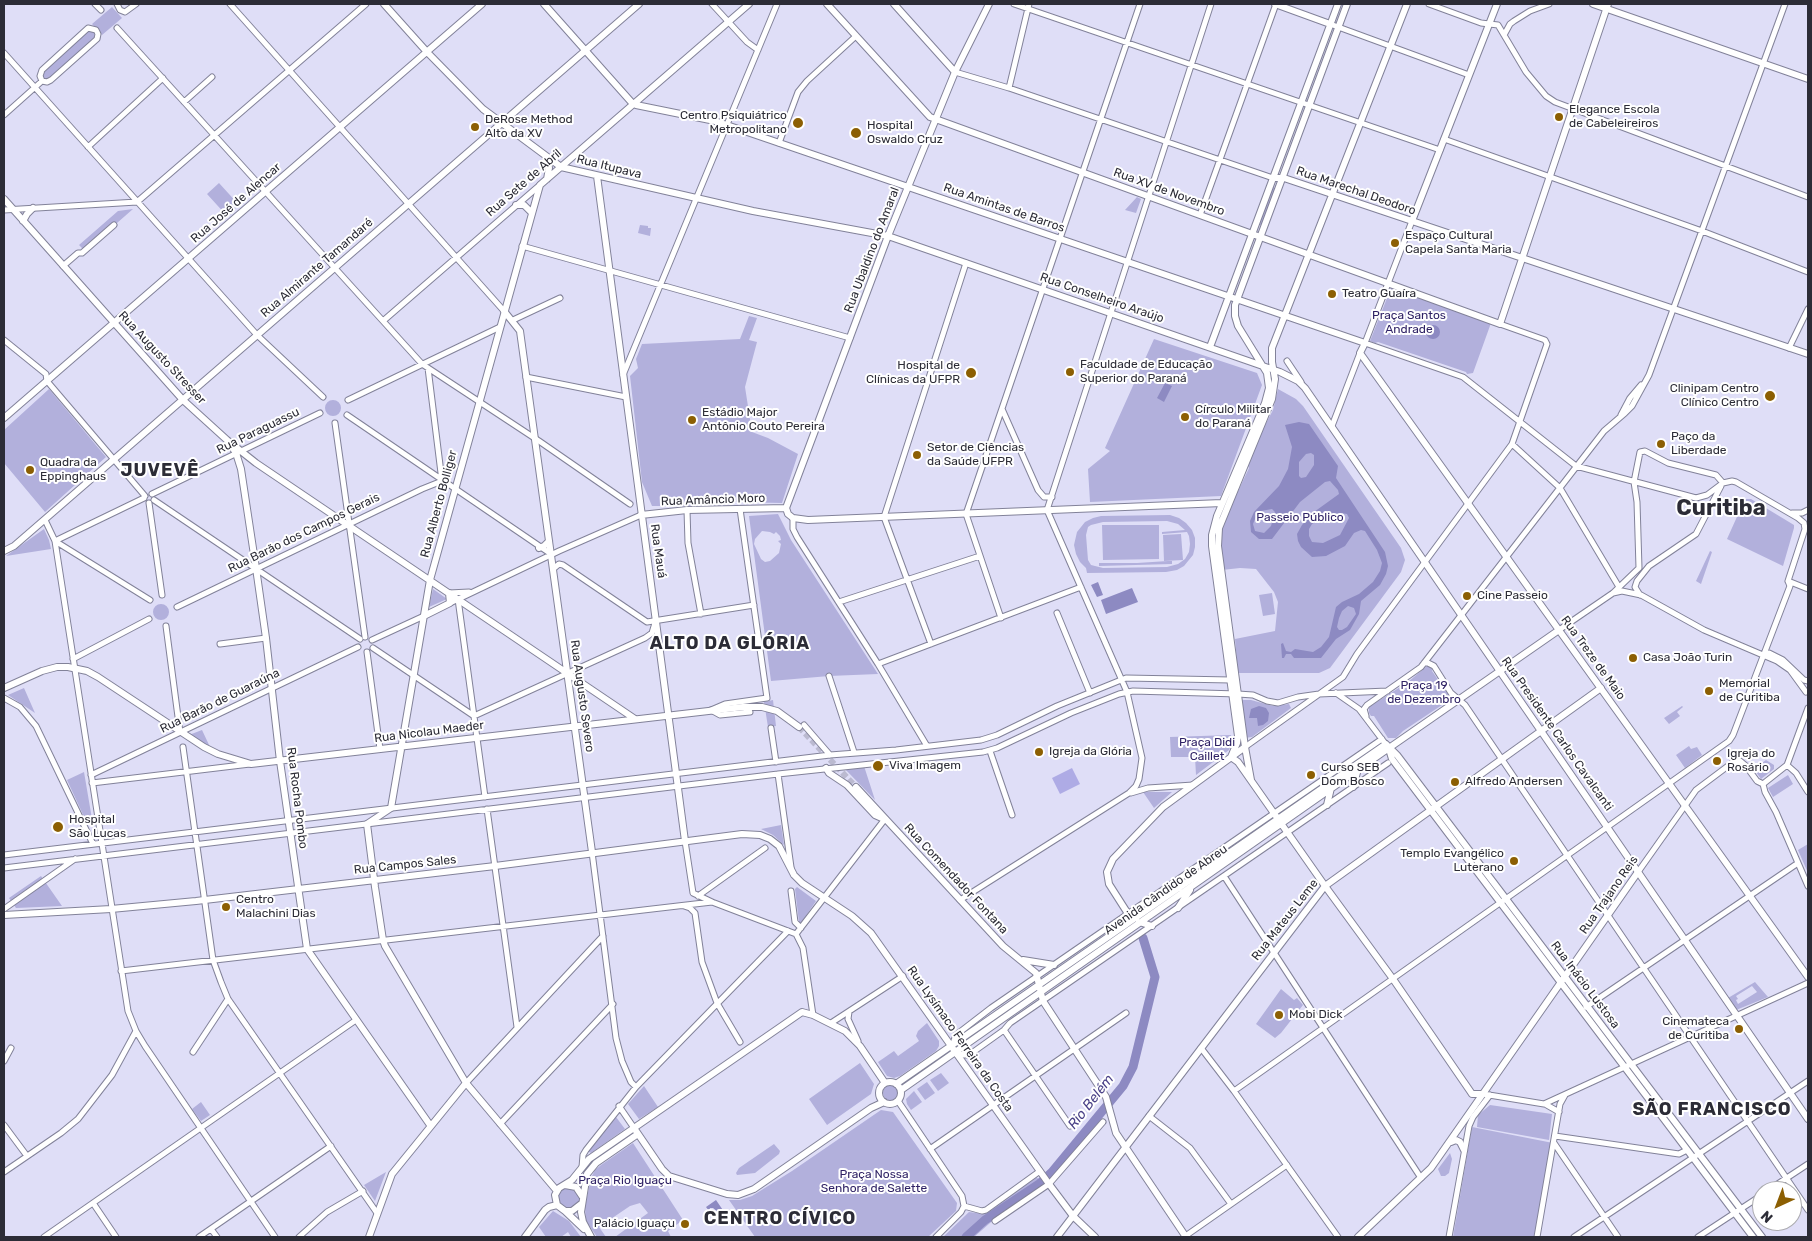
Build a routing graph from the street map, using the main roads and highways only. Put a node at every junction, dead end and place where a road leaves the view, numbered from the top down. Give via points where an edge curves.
1 (384, 4) edge
2 (482, 4) edge
3 (544, 4) edge
4 (638, 4) edge
5 (749, 4) edge
6 (827, 4) edge
7 (894, 4) edge
8 (988, 4) edge
9 (1276, 4) edge
10 (1338, 4) edge
11 (1347, 4) edge
12 (1407, 4) edge
13 (1497, 4) edge
14 (1593, 4) edge
15 (1607, 6) edge
16 (1330, 24) junction
17 (585, 50) junction
18 (427, 52) junction
19 (1327, 56) junction
20 (1313, 71) junction
21 (955, 72) junction
22 (1808, 78) edge
23 (633, 104) junction
24 (935, 120) junction
25 (500, 124) junction
26 (1290, 134) junction
27 (546, 156) junction
28 (1289, 159) junction
29 (560, 167) junction
30 (597, 176) junction
31 (1273, 178) junction
32 (1282, 178) junction
33 (547, 179) junction
34 (540, 185) joint
35 (908, 188) junction
36 (1332, 194) junction
37 (4, 199) edge
38 (516, 205) road end
39 (33, 208) road end
40 (532, 213) junction
41 (23, 221) junction
42 (1412, 221) junction
43 (1252, 234) junction
44 (888, 236) junction
45 (1260, 237) junction
46 (1309, 254) junction
47 (1522, 258) junction
48 (1248, 270) junction
49 (1237, 274) junction
50 (1229, 297) junction
51 (1237, 300) junction
52 (1235, 308) junction
53 (504, 310) junction
54 (1285, 316) junction
55 (1221, 317) junction
56 (114, 323) junction
57 (1210, 348) junction
58 (1272, 348) junction
59 (1360, 353) joint
60 (1808, 354) edge
61 (1262, 363) junction
62 (1274, 370) junction
63 (183, 400) junction
64 (4, 418) edge
65 (227, 440) joint
66 (239, 452) junction
67 (256, 462) junction
68 (241, 469) junction
69 (1222, 503) junction
70 (786, 508) junction
71 (642, 515) junction
72 (549, 540) junction
73 (539, 548) road end
74 (7, 550) edge
75 (430, 580) junction
76 (449, 593) junction
77 (426, 603) junction
78 (431, 612) junction
79 (424, 616) junction
80 (1560, 630) junction
81 (1500, 671) junction
82 (568, 673) junction
83 (4, 688) edge
84 (1234, 688) junction
85 (1601, 688) junction
86 (668, 715) junction
87 (635, 719) junction
88 (574, 726) junction
89 (802, 726) tunnel mouth
90 (1541, 731) junction
91 (1386, 744) junction
92 (401, 746) junction
93 (1245, 747) junction
94 (1231, 757) junction
95 (280, 761) junction
96 (826, 768) road end
97 (1358, 769) junction
98 (1251, 780) junction
99 (856, 787) tunnel mouth
100 (1353, 787) road end
101 (1331, 788) junction
102 (1327, 805) road end
103 (1433, 808) junction
104 (885, 819) junction
105 (1278, 819) junction
106 (685, 841) junction
107 (592, 852) junction
108 (1212, 857) road end
109 (1208, 867) junction
110 (792, 870) joint
111 (1638, 872) junction
112 (374, 880) junction
113 (1192, 886) junction
114 (1325, 886) junction
115 (1168, 887) road end
116 (297, 888) junction
117 (1178, 888) junction
118 (1178, 908) road end
119 (4, 915) edge
120 (1130, 917) junction
121 (1140, 922) junction
122 (1152, 926) road end
123 (1020, 960) junction
124 (1054, 965) road end
125 (1808, 977) edge
126 (1563, 980) junction
127 (1040, 988) junction
128 (954, 1048) junction
129 (1628, 1066) junction
130 (466, 1083) junction
131 (885, 1083) junction
132 (896, 1084) junction
133 (901, 1090) junction
134 (1486, 1094) junction
135 (884, 1102) junction
136 (1808, 1119) edge
137 (430, 1126) junction
138 (634, 1128) junction
139 (638, 1134) junction
140 (1450, 1143) junction
141 (1125, 1148) junction
142 (1464, 1150) road end
143 (1696, 1156) junction
144 (565, 1185) junction
145 (556, 1191) junction
146 (581, 1200) junction
147 (557, 1205) junction
148 (565, 1211) junction
149 (1737, 1211) junction
150 (1073, 1216) junction
151 (589, 1234) edge
152 (369, 1237) edge
153 (525, 1237) edge
154 (1057, 1237) edge
155 (1095, 1237) edge
156 (1185, 1237) edge
157 (1358, 1237) edge
158 (1753, 1237) edge
159 (1762, 1237) edge

1 - 18 main road, Rua Itupava
2 - 18 main road, Rua José de Alencar
3 - 17 main road
4 - 17 main road, Rua Almirante Tamandaré
5 - 23 main road, Rua Sete de Abril
6 - 24 main road, Rua XV de Novembro
7 - 21 main road
8 - 21 main road, Rua Ubaldino do Amaral
9 - 16 main road
10 - 16 main road
11 - 19 main road
12 - 36 main road
13 - 42 main road
14 - 15 main road
15 - 22 main road
15 - 47 main road
16 - 20 main road
17 - 23 main road
17 - 25 main road, Rua Almirante Tamandaré
18 - 25 main road, Rua Itupava
18 - 56 main road, Rua José de Alencar
19 - 20 main road
19 - 28 main road
20 - 26 main road
21 - 24 main road, Rua Ubaldino do Amaral
23 - 29 main road, Rua Sete de Abril
23 - 35 main road, Rua Amintas de Barros via 727,125
24 - 35 main road, Rua Ubaldino do Amaral
24 - 43 main road, Rua XV de Novembro
25 - 27 main road, Rua Itupava
25 - 63 main road, Rua Almirante Tamandaré
26 - 28 main road
26 - 31 main road
27 - 29 main road, Rua Itupava
27 - 33 main road
28 - 32 main road
29 - 30 main road, Rua Itupava
29 - 33 main road, Rua Sete de Abril
30 - 44 main road, Rua Itupava via 778,216
30 - 71 main road, Rua Mauá
31 - 32 main road, Rua Marechal Deodoro
31 - 43 main road
32 - 36 main road, Rua Marechal Deodoro
32 - 45 main road
33 - 34 main road, Rua Sete de Abril
34 - 40 main road, Rua Alberto Bolliger
35 - 44 main road, Rua Ubaldino do Amaral
35 - 50 main road, Rua Amintas de Barros
36 - 42 main road, Rua Marechal Deodoro
36 - 46 main road
37 - 41 main road, Rua Augusto Stresser
38 - 40 main road via 524,206
39 - 41 main road
40 - 53 main road, Rua Alberto Bolliger
41 - 56 main road, Rua Augusto Stresser
42 - 47 main road, Rua Marechal Deodoro
43 - 45 main road, Rua XV de Novembro
43 - 49 main road
44 - 57 main road, Rua Conselheiro Araújo
44 - 70 main road, Rua Ubaldino do Amaral
45 - 46 main road, Rua XV de Novembro
45 - 48 main road
46 - 47 main road, Rua XV de Novembro via 1500,324
46 - 54 main road
47 - 60 main road, Rua Marechal Deodoro
48 - 49 main road
48 - 51 main road
49 - 50 main road
50 - 51 main road, Rua Amintas de Barros
50 - 55 main road
51 - 52 main road
51 - 54 main road, Rua Amintas de Barros
52 - 55 main road
52 - 61 main road via 1236,321
53 - 72 main road, Rua Augusto Severo via 520,331
53 - 75 main road, Rua Alberto Bolliger
54 - 58 main road
54 - 59 main road, Rua Amintas de Barros via 1364,342
55 - 57 main road
56 - 63 main road, Rua Augusto Stresser
56 - 64 main road, Rua José de Alencar
57 - 61 main road, Rua Conselheiro Araújo
58 - 61 main road
58 - 62 main road
59 - 80 main road, Rua Treze de Maio
61 - 62 main road
61 - 69 main road via 1268,378 1267,398
62 - 81 main road, Rua Presidente Carlos Cavalcanti via 1293,378 1305,388
62 - 84 main road via 1271,404 1224,511 1218,535
63 - 65 main road, Rua Augusto Stresser
63 - 74 main road, Rua Almirante Tamandaré
65 - 66 main road, Rua Rocha Pombo
66 - 67 main road
66 - 68 main road, Rua Rocha Pombo
67 - 68 main road via 246,462
67 - 75 main road
68 - 95 main road, Rua Rocha Pombo
69 - 70 main road via 808,520 793,518
69 - 84 main road via 1213,529 1212,546
70 - 71 main road, Rua Amâncio Moro via 688,510
71 - 86 main road, Rua Mauá
72 - 73 main road
72 - 82 main road, Rua Augusto Severo
75 - 76 main road
75 - 77 main road, Rua Alberto Bolliger
76 - 78 main road via 450,603
76 - 82 main road
77 - 78 main road
77 - 79 main road, Rua Alberto Bolliger
78 - 79 main road
79 - 92 main road, Rua Alberto Bolliger
80 - 81 main road
80 - 85 main road, Rua Treze de Maio
81 - 90 main road, Rua Presidente Carlos Cavalcanti
81 - 91 main road
82 - 87 main road
82 - 88 main road, Rua Augusto Severo
83 - 95 main road, Rua Nicolau Maeder via 48,669 62,667 88,671 218,754 251,764
84 - 93 main road
84 - 94 main road via 1238,736
85 - 90 main road, Rua Mateus Leme
85 - 125 main road, Rua Treze de Maio
86 - 87 main road, Rua Nicolau Maeder
86 - 89 main road, Rua Nicolau Maeder via 769,708
86 - 106 main road, Rua Mauá
87 - 88 main road, Rua Nicolau Maeder
88 - 92 main road, Rua Nicolau Maeder
88 - 107 main road, Rua Augusto Severo
90 - 103 main road, Rua Mateus Leme
90 - 111 main road, Rua Presidente Carlos Cavalcanti
91 - 97 main road, Avenida Cândido de Abreu
91 - 103 main road, Rua Inácio Lustosa via 1392,759
91 - 105 main road, Avenida Cândido de Abreu
92 - 95 main road, Rua Nicolau Maeder
92 - 112 main road, Rua Alberto Bolliger via 391,808 367,824
93 - 94 main road
93 - 98 main road
94 - 98 main road via 1237,760
94 - 120 main road via 1157,812 1109,865 1109,884
95 - 116 main road, Rua Rocha Pombo
96 - 104 main road via 875,815
97 - 100 main road
97 - 101 main road, Avenida Cândido de Abreu
98 - 105 main road
99 - 104 main road, Rua Comendador Fontana
101 - 102 main road
101 - 105 main road, Avenida Cândido de Abreu
103 - 114 main road, Rua Mateus Leme
103 - 126 main road, Rua Inácio Lustosa
104 - 123 main road, Rua Comendador Fontana via 1003,946
105 - 109 main road, Avenida Cândido de Abreu
105 - 113 main road, Avenida Cândido de Abreu
105 - 114 main road
106 - 107 main road, Rua Campos Sales
106 - 110 main road, Rua Campos Sales via 760,835 779,846
107 - 112 main road, Rua Campos Sales
108 - 109 main road
109 - 117 main road, Avenida Cândido de Abreu
110 - 128 main road, Rua Lysímaco Ferreira da Costa via 802,884 866,927
111 - 126 main road, Rua Trajano Reis
111 - 136 main road, Rua Presidente Carlos Cavalcanti
112 - 116 main road, Rua Campos Sales
112 - 130 main road via 383,940
113 - 118 main road
113 - 121 main road, Avenida Cândido de Abreu
114 - 134 main road via 1470,1091
114 - 141 main road, Rua Mateus Leme
115 - 117 main road
116 - 119 main road, Rua Campos Sales via 205,900
116 - 137 main road, Rua Rocha Pombo via 307,949
117 - 120 main road, Avenida Cândido de Abreu
120 - 121 main road
120 - 127 main road, Avenida Cândido de Abreu
121 - 122 main road
121 - 127 main road, Avenida Cândido de Abreu
123 - 124 main road
123 - 127 main road, Rua Comendador Fontana via 1038,977
126 - 129 main road, Rua Inácio Lustosa
126 - 134 main road, Rua Trajano Reis
127 - 128 main road, Avenida Cândido de Abreu
127 - 141 main road via 1043,1001 1107,1100 1113,1128
128 - 132 main road, Avenida Cândido de Abreu
128 - 133 main road, Avenida Cândido de Abreu
128 - 150 main road, Rua Lysímaco Ferreira da Costa
129 - 143 main road, Rua Inácio Lustosa
129 - 143 main road, Rua Inácio Lustosa via 1687,1150
130 - 137 main road
130 - 145 main road
131 - 132 main road
131 - 135 main road via 879,1091
131 - 138 main road via 860,1046 845,1031 814,1015 799,1013
132 - 133 main road
133 - 135 main road via 898,1102
134 - 140 main road, Rua Trajano Reis
135 - 139 main road via 748,1193 738,1196 669,1176
137 - 152 main road via 392,1174
138 - 139 main road
138 - 144 main road via 593,1156
139 - 146 main road via 593,1166 587,1174
140 - 142 main road via 1456,1140
140 - 157 main road, Rua Trajano Reis via 1431,1168
141 - 150 main road, Rua Mateus Leme
141 - 156 main road
143 - 149 main road, Rua Inácio Lustosa
144 - 145 main road
144 - 146 main road via 576,1187
145 - 147 main road
146 - 148 main road via 576,1209
146 - 151 main road via 581,1217
147 - 148 main road
147 - 153 main road via 547,1208
148 - 151 main road
149 - 158 main road, Rua Inácio Lustosa
149 - 159 main road, Rua Inácio Lustosa
150 - 154 main road, Rua Mateus Leme
150 - 155 main road, Rua Lysímaco Ferreira da Costa

